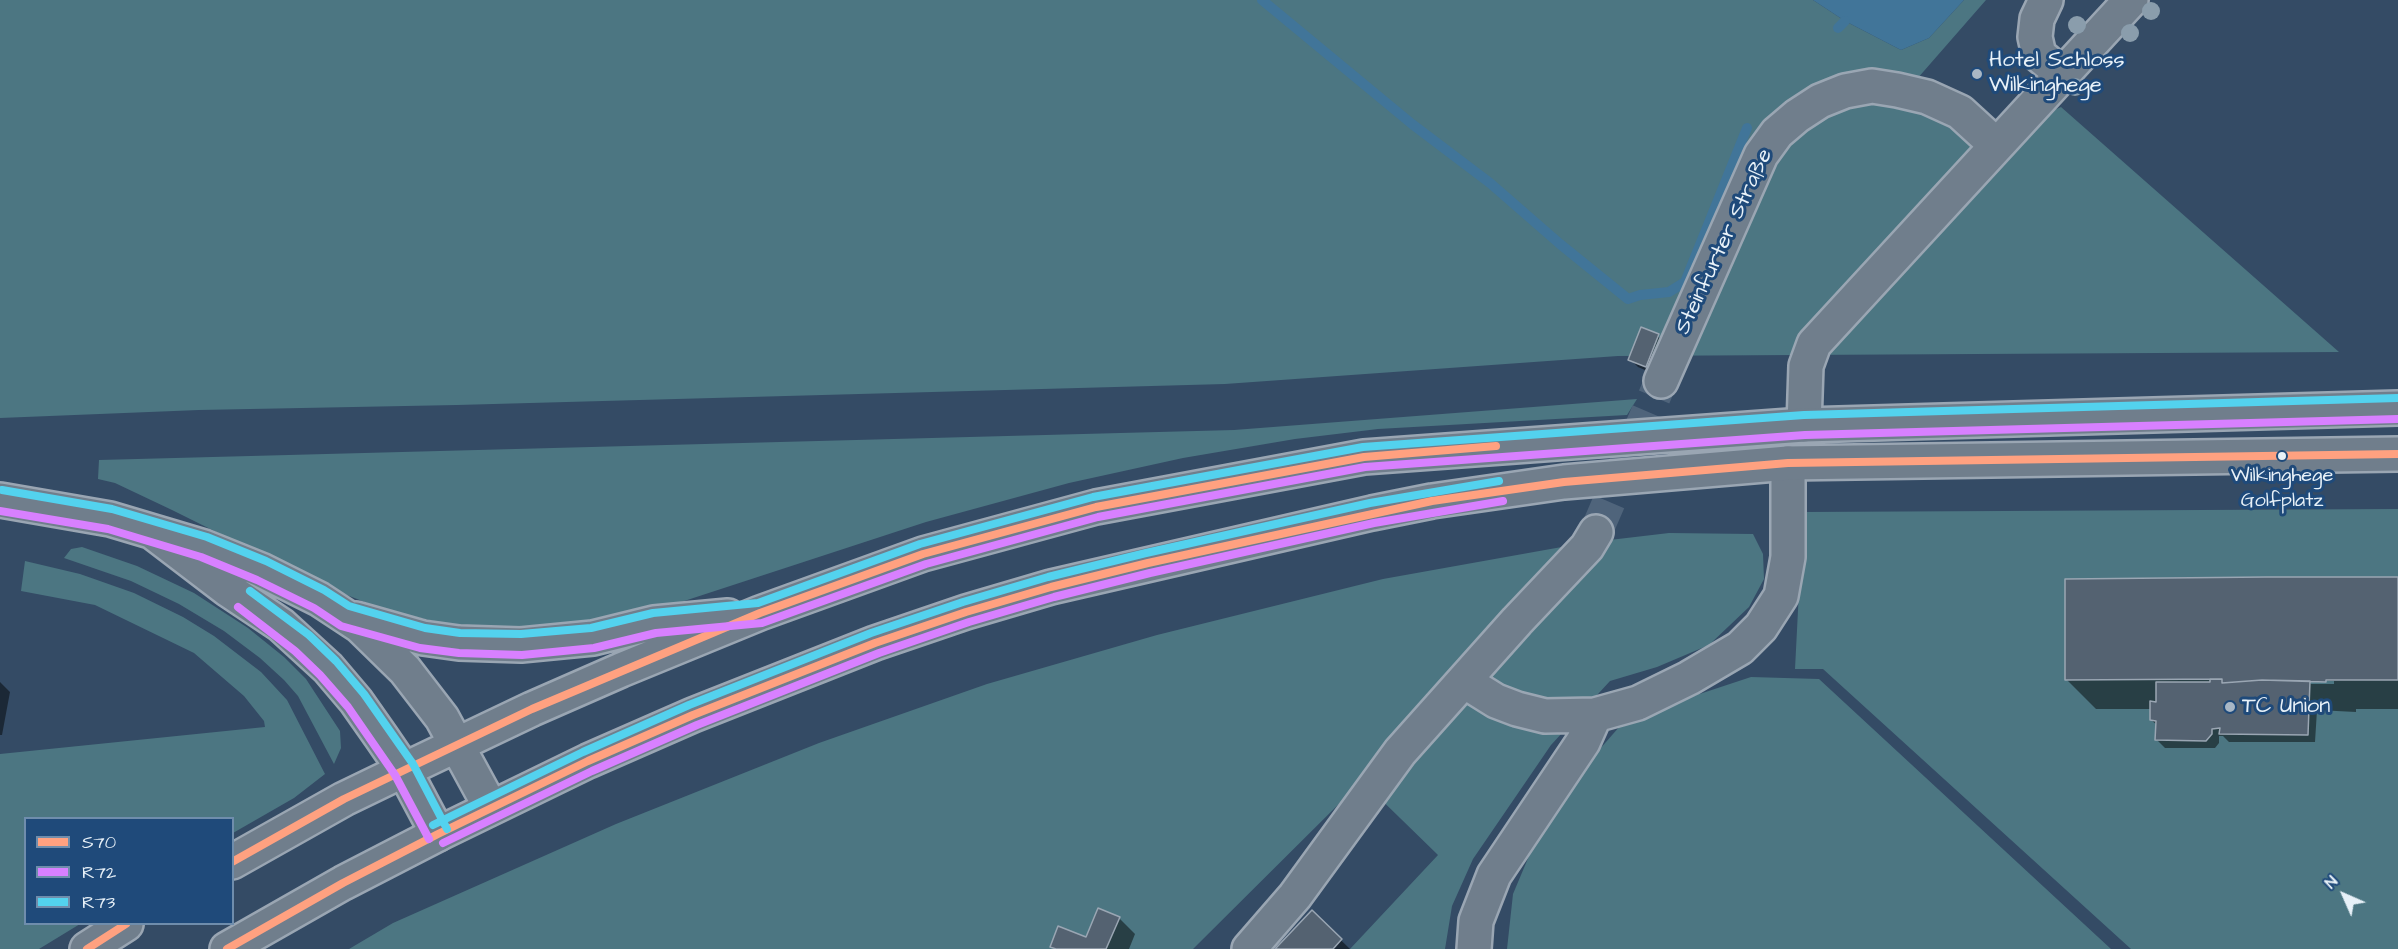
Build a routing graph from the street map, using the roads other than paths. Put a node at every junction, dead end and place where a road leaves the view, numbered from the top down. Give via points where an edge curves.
1 (2046, 0) edge
2 (2131, 0) edge
3 (2062, 74) junction
4 (1996, 144) junction
5 (1661, 381) tunnel mouth
6 (2398, 408) edge
7 (1804, 424) junction
8 (2398, 454) edge
9 (1788, 463) junction
10 (0, 500) edge
11 (1596, 532) tunnel mouth
12 (155, 534) junction
13 (760, 613) junction
14 (345, 616) junction
15 (1464, 681) junction
16 (1595, 715) junction
17 (457, 745) junction
18 (404, 771) junction
19 (491, 808) junction
20 (438, 834) junction
21 (234, 861) edge
22 (124, 925) edge
23 (87, 949) edge
24 (227, 949) edge
25 (1249, 949) edge
26 (1474, 949) edge

1 - 3 main road via 2037,19 2035,37 2040,55
2 - 3 main road
3 - 4 main road
4 - 5 main road, Steinfurter Straße via 1960,112 1927,97 1872,86 1845,91 1797,116 1761,155
4 - 7 main road via 1814,344 1806,366
6 - 7 main road
7 - 13 main road via 1364,457 1096,507 923,554
8 - 9 main road
9 - 16 main road via 1788,557 1781,596 1761,627 1740,648 1698,674 1638,703
9 - 19 main road via 1564,482 1432,501 1051,587 921,627 793,674 599,756
10 - 12 main road via 88,514
11 - 15 main road via 1587,547
12 - 14 main road via 236,558
12 - 18 main road via 302,643 356,701
13 - 14 main road via 654,623 593,638 520,645 423,638
13 - 17 main road via 532,709
14 - 17 main road via 405,670 442,718
15 - 16 main road via 1516,709 1545,716
15 - 25 main road via 1400,752 1296,896
16 - 26 main road via 1583,742 1494,875 1476,921
17 - 18 main road
17 - 19 main road
18 - 20 main road
18 - 21 main road via 344,799
19 - 20 main road
20 - 24 main road
22 - 23 main road

